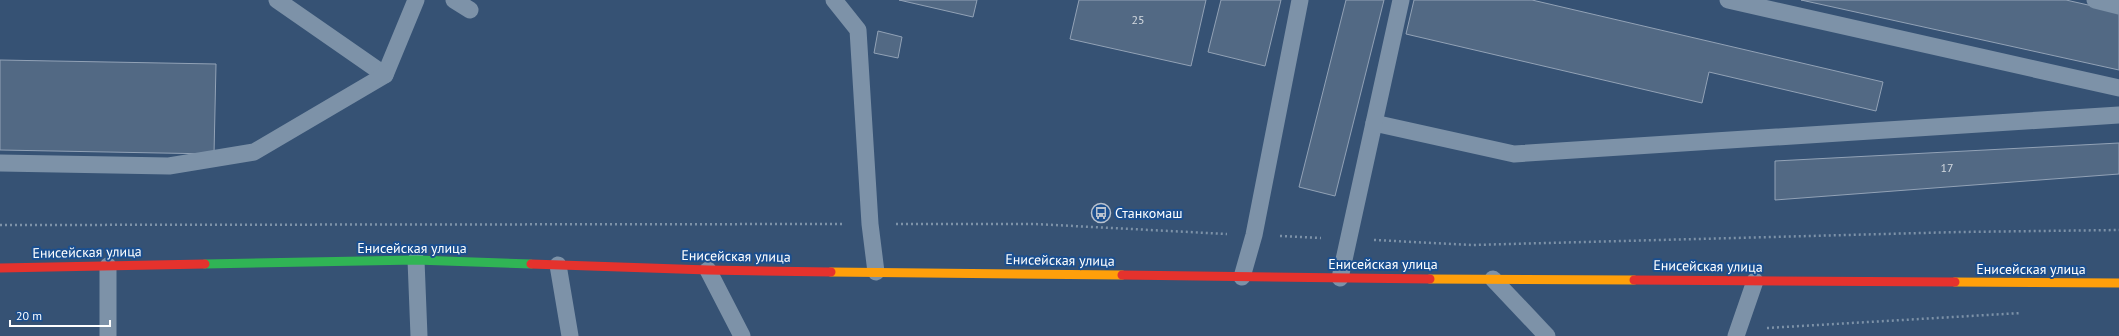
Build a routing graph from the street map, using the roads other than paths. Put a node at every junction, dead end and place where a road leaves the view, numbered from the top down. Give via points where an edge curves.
1 (278, 0) edge
2 (416, 0) edge
3 (454, 0) edge
4 (834, 0) edge
5 (1300, 0) edge
6 (1401, 0) edge
7 (1728, 0) edge
8 (2095, 0) edge
9 (2119, 6) edge
10 (470, 10) dead end
11 (385, 75) junction
12 (2119, 88) edge
13 (2119, 115) edge
14 (1374, 123) junction
15 (0, 163) edge
16 (416, 260) junction
17 (558, 265) junction
18 (108, 266) junction
19 (0, 268) edge
20 (708, 270) junction
21 (876, 272) junction
22 (1242, 277) junction
23 (1340, 278) junction
24 (1493, 278) junction
25 (1755, 281) junction
26 (2119, 283) edge
27 (1737, 333) edge
28 (108, 336) edge
29 (419, 336) edge
30 (570, 336) edge
31 (742, 336) edge
32 (1547, 336) edge

1 - 11 lane
2 - 11 lane
3 - 10 lane
4 - 21 lane via 858,30 870,224
5 - 22 lane via 1254,235
6 - 14 lane
7 - 12 lane
8 - 9 lane
11 - 15 lane via 254,152 169,166
13 - 14 lane via 1514,154
14 - 23 lane
16 - 17 street, Енисейская улица
16 - 18 street, Енисейская улица
16 - 29 lane
17 - 20 street, Енисейская улица
17 - 30 lane
18 - 19 street, Енисейская улица
18 - 28 lane
20 - 21 street, Енисейская улица
20 - 31 lane
21 - 22 street, Енисейская улица
22 - 23 street, Енисейская улица
23 - 24 street, Енисейская улица
24 - 25 street, Енисейская улица
24 - 32 lane
25 - 26 street, Енисейская улица
25 - 27 lane

